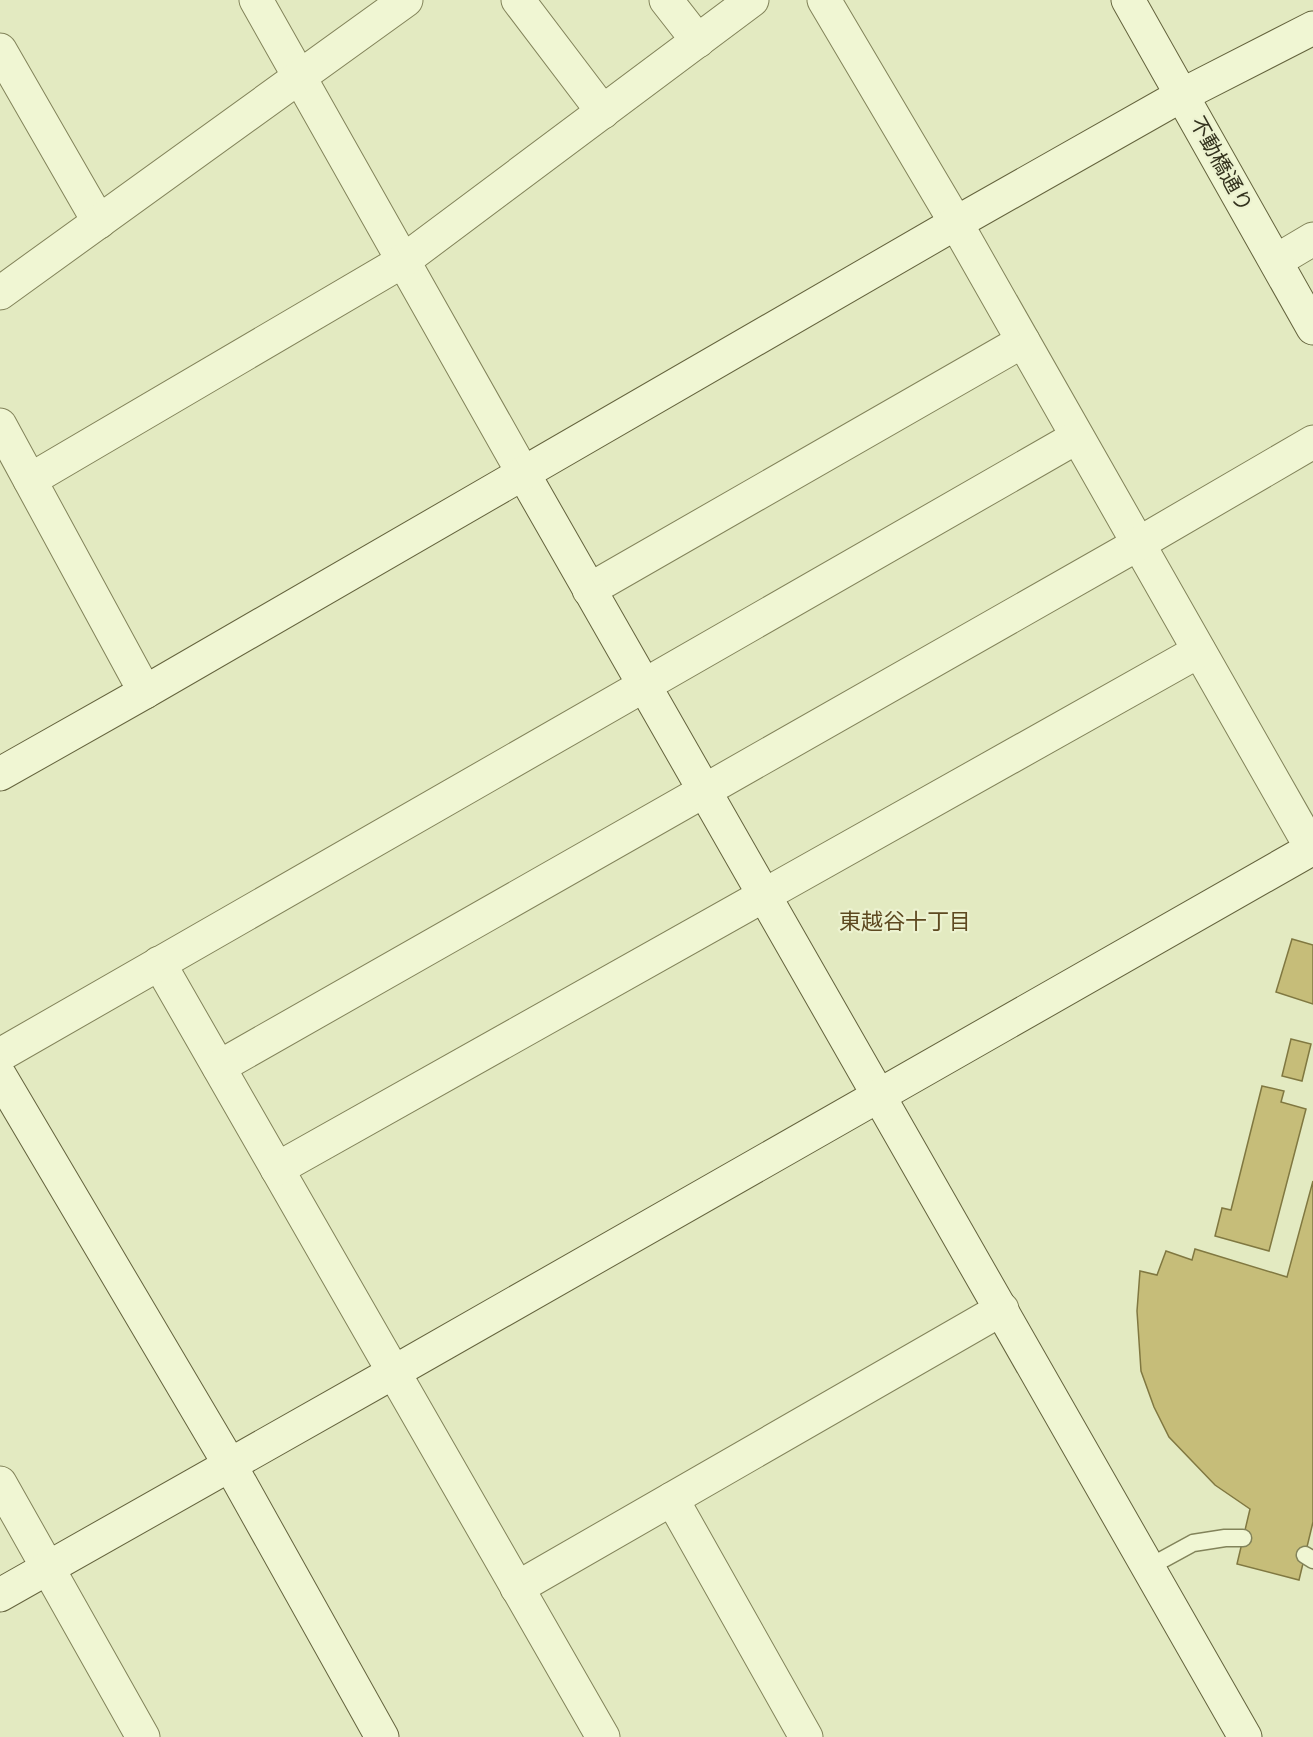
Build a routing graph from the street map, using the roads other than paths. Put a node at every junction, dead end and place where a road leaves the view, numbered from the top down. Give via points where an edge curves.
1 (256, 0) edge
2 (406, 0) edge
3 (518, 0) edge
4 (666, 0) edge
5 (752, 0) edge
6 (824, 0) edge
7 (1128, 0) edge
8 (1313, 28) edge
9 (698, 41) junction
10 (0, 50) edge
11 (300, 77) junction
12 (1182, 95) junction
13 (603, 112) junction
14 (99, 222) junction
15 (956, 223) junction
16 (1313, 239) edge
17 (404, 261) junction
18 (1275, 261) junction
19 (0, 293) edge
20 (1313, 328) edge
21 (1023, 341) junction
22 (0, 425) edge
23 (1077, 437) junction
24 (1313, 441) edge
25 (523, 473) junction
26 (30, 480) junction
27 (1138, 544) junction
28 (589, 590) junction
29 (1199, 651) junction
30 (644, 686) junction
31 (145, 692) junction
32 (0, 774) edge
33 (704, 792) junction
34 (1312, 849) edge
35 (763, 896) junction
36 (159, 963) junction
37 (0, 1055) edge
38 (219, 1067) junction
39 (0, 1076) edge
40 (879, 1096) junction
41 (277, 1169) junction
42 (1002, 1309) junction
43 (394, 1372) junction
44 (230, 1465) junction
45 (0, 1483) edge
46 (672, 1498) junction
47 (1243, 1538) dead end
48 (1149, 1567) junction
49 (48, 1568) junction
50 (517, 1588) junction
51 (0, 1595) edge
52 (140, 1736) edge
53 (382, 1737) edge
54 (603, 1737) edge
55 (806, 1737) edge
56 (1245, 1737) edge

1 - 11 street
2 - 11 street
3 - 13 street
4 - 9 street
5 - 9 street
6 - 15 street
7 - 12 street, 不動橋通り
8 - 12 street
9 - 13 street
10 - 14 street
11 - 14 street
11 - 17 street
12 - 15 street
12 - 18 street, 不動橋通り
13 - 17 street
14 - 19 street
15 - 21 street
15 - 25 street
16 - 18 street
17 - 25 street
17 - 26 street
18 - 20 street, 不動橋通り
21 - 23 street
21 - 28 street
22 - 26 street
23 - 27 street
23 - 30 street
24 - 27 street
25 - 28 street
25 - 31 street
26 - 31 street
27 - 29 street
27 - 33 street
28 - 30 street
29 - 34 street
29 - 35 street
30 - 33 street
30 - 36 street
31 - 32 street
33 - 35 street
33 - 38 street
34 - 40 street
35 - 40 street
35 - 41 street
36 - 37 street
36 - 38 street
38 - 41 street
39 - 44 street
40 - 42 street
40 - 43 street
41 - 43 street
42 - 46 street
42 - 48 street
43 - 44 street
43 - 50 street
44 - 49 street
44 - 53 street
45 - 49 street
46 - 50 street
46 - 55 street
47 - 48 lane via 1193,1543
48 - 56 street
49 - 51 street
49 - 52 street
50 - 54 street

